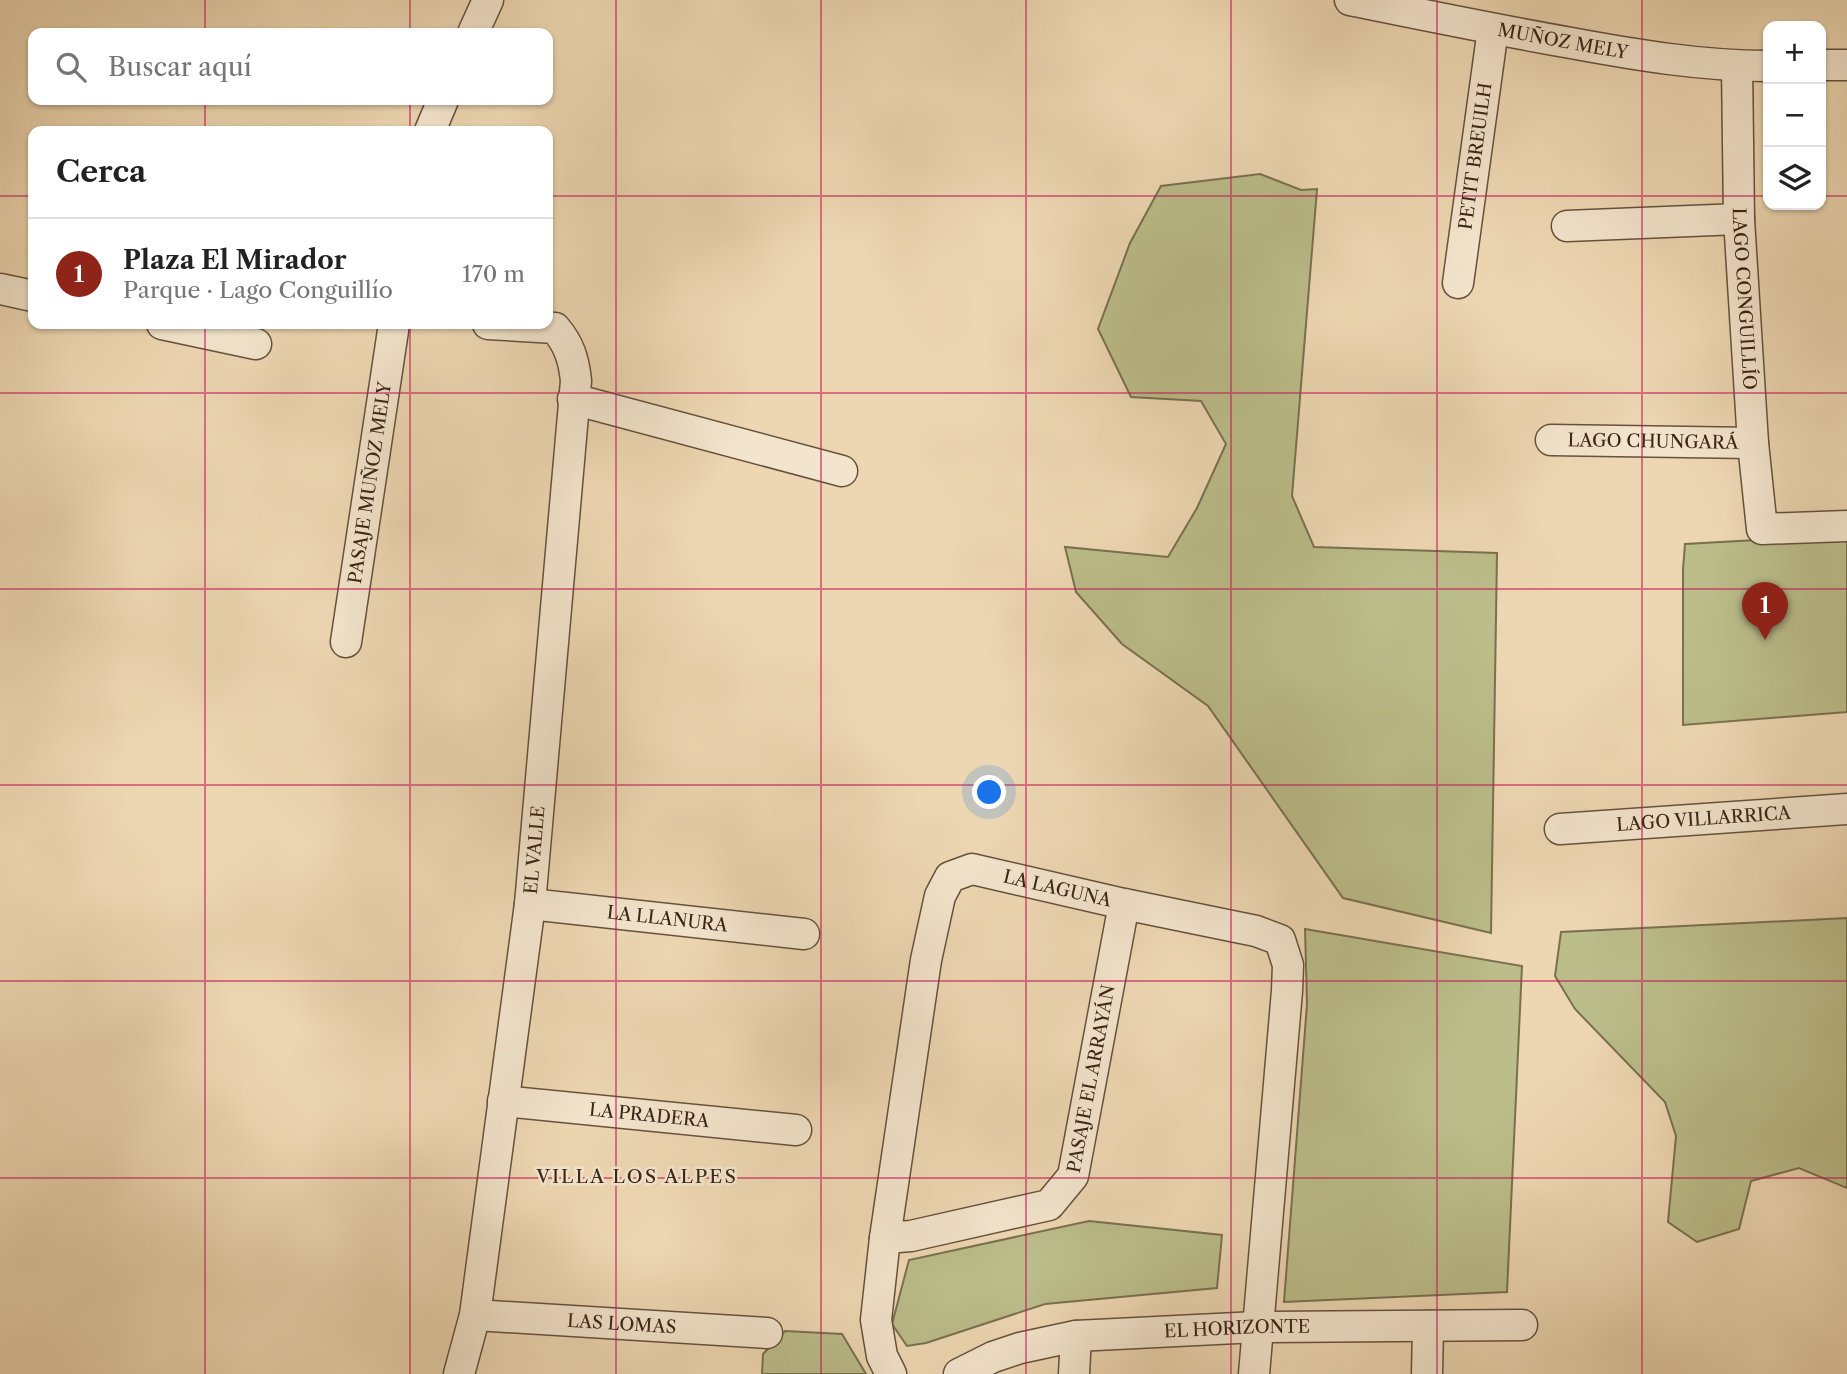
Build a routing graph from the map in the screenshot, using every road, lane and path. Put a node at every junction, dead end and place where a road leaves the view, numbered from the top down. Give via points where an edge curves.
1 (488, 0) edge
2 (1350, 0) edge
3 (475, 28) edge
4 (1493, 29) junction
5 (1763, 65) edge
6 (1826, 65) edge
7 (1847, 65) edge
8 (1737, 66) junction
9 (441, 105) edge
10 (431, 126) edge
11 (1739, 219) junction
12 (1567, 226) dead end
13 (1458, 283) dead end
14 (0, 289) edge
15 (28, 295) edge
16 (553, 328) edge
17 (186, 329) edge
18 (393, 329) edge
19 (256, 344) dead end
20 (573, 399) junction
21 (1551, 440) dead end
22 (1754, 443) junction
23 (842, 471) dead end
24 (1847, 526) edge
25 (346, 642) dead end
26 (1847, 809) edge
27 (1560, 829) dead end
28 (530, 904) junction
29 (1124, 904) junction
30 (804, 934) dead end
31 (503, 1101) junction
32 (796, 1130) dead end
33 (885, 1238) junction
34 (475, 1315) junction
35 (1522, 1325) dead end
36 (1428, 1326) junction
37 (1257, 1327) junction
38 (767, 1333) dead end
39 (1076, 1336) junction
40 (459, 1374) edge
41 (891, 1374) edge
42 (959, 1374) edge
43 (1074, 1374) edge
44 (1254, 1374) edge
45 (1427, 1374) edge

1 - 3 street
2 - 4 street, MUÑOZ MELY
4 - 8 street, MUÑOZ MELY via 1643,56
4 - 13 street, PETIT BREUILH
5 - 8 street, MUÑOZ MELY
6 - 7 street
8 - 11 street, LAGO CONGUILLÍO
9 - 10 street
11 - 12 street
11 - 22 street, LAGO CONGUILLÍO
14 - 15 street
16 - 20 street, EL VALLE via 564,338 574,362
17 - 19 street
18 - 25 street, PASAJE MUÑOZ MELY
20 - 23 street
20 - 28 street, EL VALLE
21 - 22 street, LAGO CHUNGARÁ
22 - 24 street, LAGO CONGUILLÍO via 1762,530
26 - 27 street, LAGO VILLARRICA
28 - 30 street, LA LLANURA
28 - 31 street, EL VALLE
29 - 33 street, PASAJE EL ARRAYÁN via 1073,1176 1049,1205
29 - 33 street, LA LAGUNA via 972,869 950,877 940,896 926,960
29 - 37 street, LA LAGUNA via 1256,931 1280,940 1288,965
31 - 32 street, LA PRADERA
31 - 34 street, EL VALLE
33 - 41 street, LA LAGUNA via 876,1320 882,1356
34 - 38 street, LAS LOMAS
34 - 40 street, EL VALLE
35 - 36 street, EL HORIZONTE
36 - 37 street, EL HORIZONTE
36 - 45 street
37 - 39 street, EL HORIZONTE
37 - 44 street
39 - 42 street, EL HORIZONTE via 1020,1348
39 - 43 street

